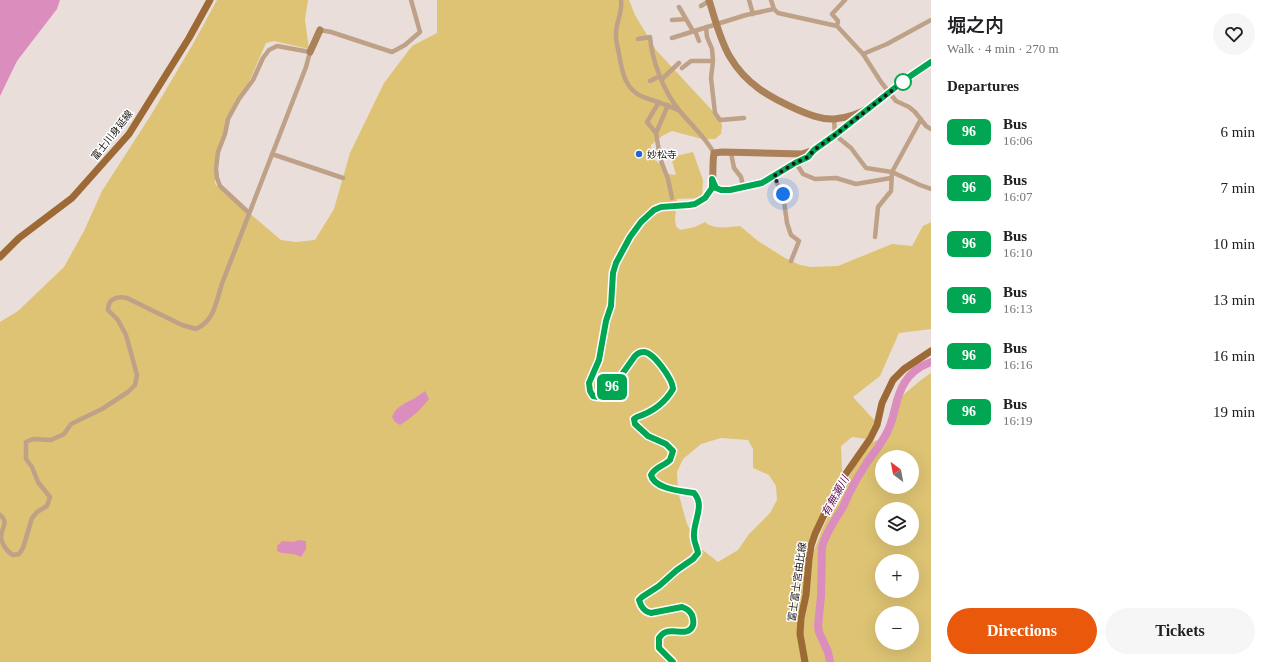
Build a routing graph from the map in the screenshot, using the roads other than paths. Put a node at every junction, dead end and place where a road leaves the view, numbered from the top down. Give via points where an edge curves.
1 (210, 0) edge
2 (411, 0) edge
3 (621, 0) edge
4 (709, 0) edge
5 (749, 0) edge
6 (772, 0) edge
7 (845, 0) edge
8 (701, 6) dead end
9 (679, 7) dead end
10 (774, 9) junction
11 (753, 14) junction
12 (686, 19) junction
13 (672, 20) dead end
14 (931, 20) edge
15 (717, 24) junction
16 (838, 26) junction
17 (706, 27) junction
18 (320, 30) joint
19 (694, 31) junction
20 (672, 38) dead end
21 (638, 39) dead end
22 (699, 41) dead end
23 (887, 44) junction
24 (890, 50) dead end
25 (310, 52) junction
26 (863, 54) junction
27 (713, 61) junction
28 (931, 62) edge
29 (679, 63) dead end
30 (682, 68) dead end
31 (661, 78) junction
32 (650, 81) dead end
33 (889, 93) junction
34 (659, 102) junction
35 (668, 105) junction
36 (869, 108) junction
37 (680, 111) junction
38 (744, 118) dead end
39 (834, 119) junction
40 (921, 119) junction
41 (931, 129) edge
42 (656, 132) junction
43 (835, 135) junction
44 (814, 150) junction
45 (714, 153) junction
46 (731, 153) junction
47 (272, 154) junction
48 (796, 163) junction
49 (892, 172) junction
50 (774, 176) junction
51 (343, 178) dead end
52 (891, 178) junction
53 (712, 179) junction
54 (743, 186) junction
55 (931, 189) edge
56 (672, 198) dead end
57 (249, 213) junction
58 (875, 237) dead end
59 (0, 257) edge
60 (791, 261) dead end
61 (931, 351) edge
62 (0, 515) edge
63 (673, 662) edge
64 (805, 662) edge

1 - 59 main road, 富士川身延線 via 129,134 72,198 19,238
2 - 18 street via 420,32 392,52
3 - 34 street via 622,10 616,36 624,77 640,95
4 - 8 street
4 - 15 street
5 - 11 street
6 - 10 street
7 - 16 street via 832,14 838,21
9 - 12 street
10 - 11 street
10 - 16 street via 778,13
11 - 15 street
12 - 13 street
12 - 19 street
14 - 23 street
15 - 17 street
15 - 39 street via 729,56 747,79 765,94 812,116
16 - 26 street
17 - 19 street
17 - 27 street
18 - 25 street
19 - 20 street
19 - 22 street
21 - 31 street via 650,37 655,64
23 - 24 street
23 - 26 street
25 - 47 street
25 - 57 street via 277,46 269,50 228,118 218,152 217,178 220,186
26 - 33 street
27 - 30 street via 691,61
27 - 38 street via 711,78 716,116 720,120
28 - 33 street
29 - 31 street
31 - 32 street
31 - 37 street
33 - 36 street
33 - 40 street
34 - 35 street
34 - 42 street via 647,122
35 - 37 street
35 - 42 street
36 - 39 street
36 - 43 street
37 - 45 street
39 - 43 street
40 - 41 street
40 - 49 street
42 - 56 street via 660,158
43 - 44 street
43 - 49 street via 851,148 866,168
44 - 46 street via 802,154
44 - 48 street via 808,157
45 - 46 street
45 - 53 street
46 - 54 street via 734,168 741,177
47 - 51 street
47 - 57 street
48 - 50 street
48 - 52 street via 803,174 815,179 836,178 856,184
49 - 52 street
49 - 55 street
50 - 54 street via 762,183
50 - 60 street via 783,194 791,235 799,241
52 - 58 street via 891,191 878,207
53 - 54 street via 716,188 721,190
53 - 63 street via 712,188 705,198 689,205 654,210 630,237 613,273 611,306 599,360 589,383 593,396 603,396 635,356 647,352 655,358 673,385 673,389 656,408 634,419 635,424 648,436 666,444 673,451 670,460 652,472 654,481 661,486 694,493 699,503 694,532 698,553 639,600 647,612 682,607 691,613 691,628 684,632 668,631 659,638 659,648
57 - 62 street via 221,286 214,312 202,327 188,328 119,296 108,304 108,310 118,320 126,335 137,375 135,385 102,409 71,424 64,434 52,440 33,439 26,442 26,459 38,482 50,497 47,506 32,518 19,554 13,555 8,552 4,545 1,536 5,524
61 - 64 main road, 富士富士宮由比線 via 904,369 893,380 870,439 838,485 815,534 801,618 800,634

